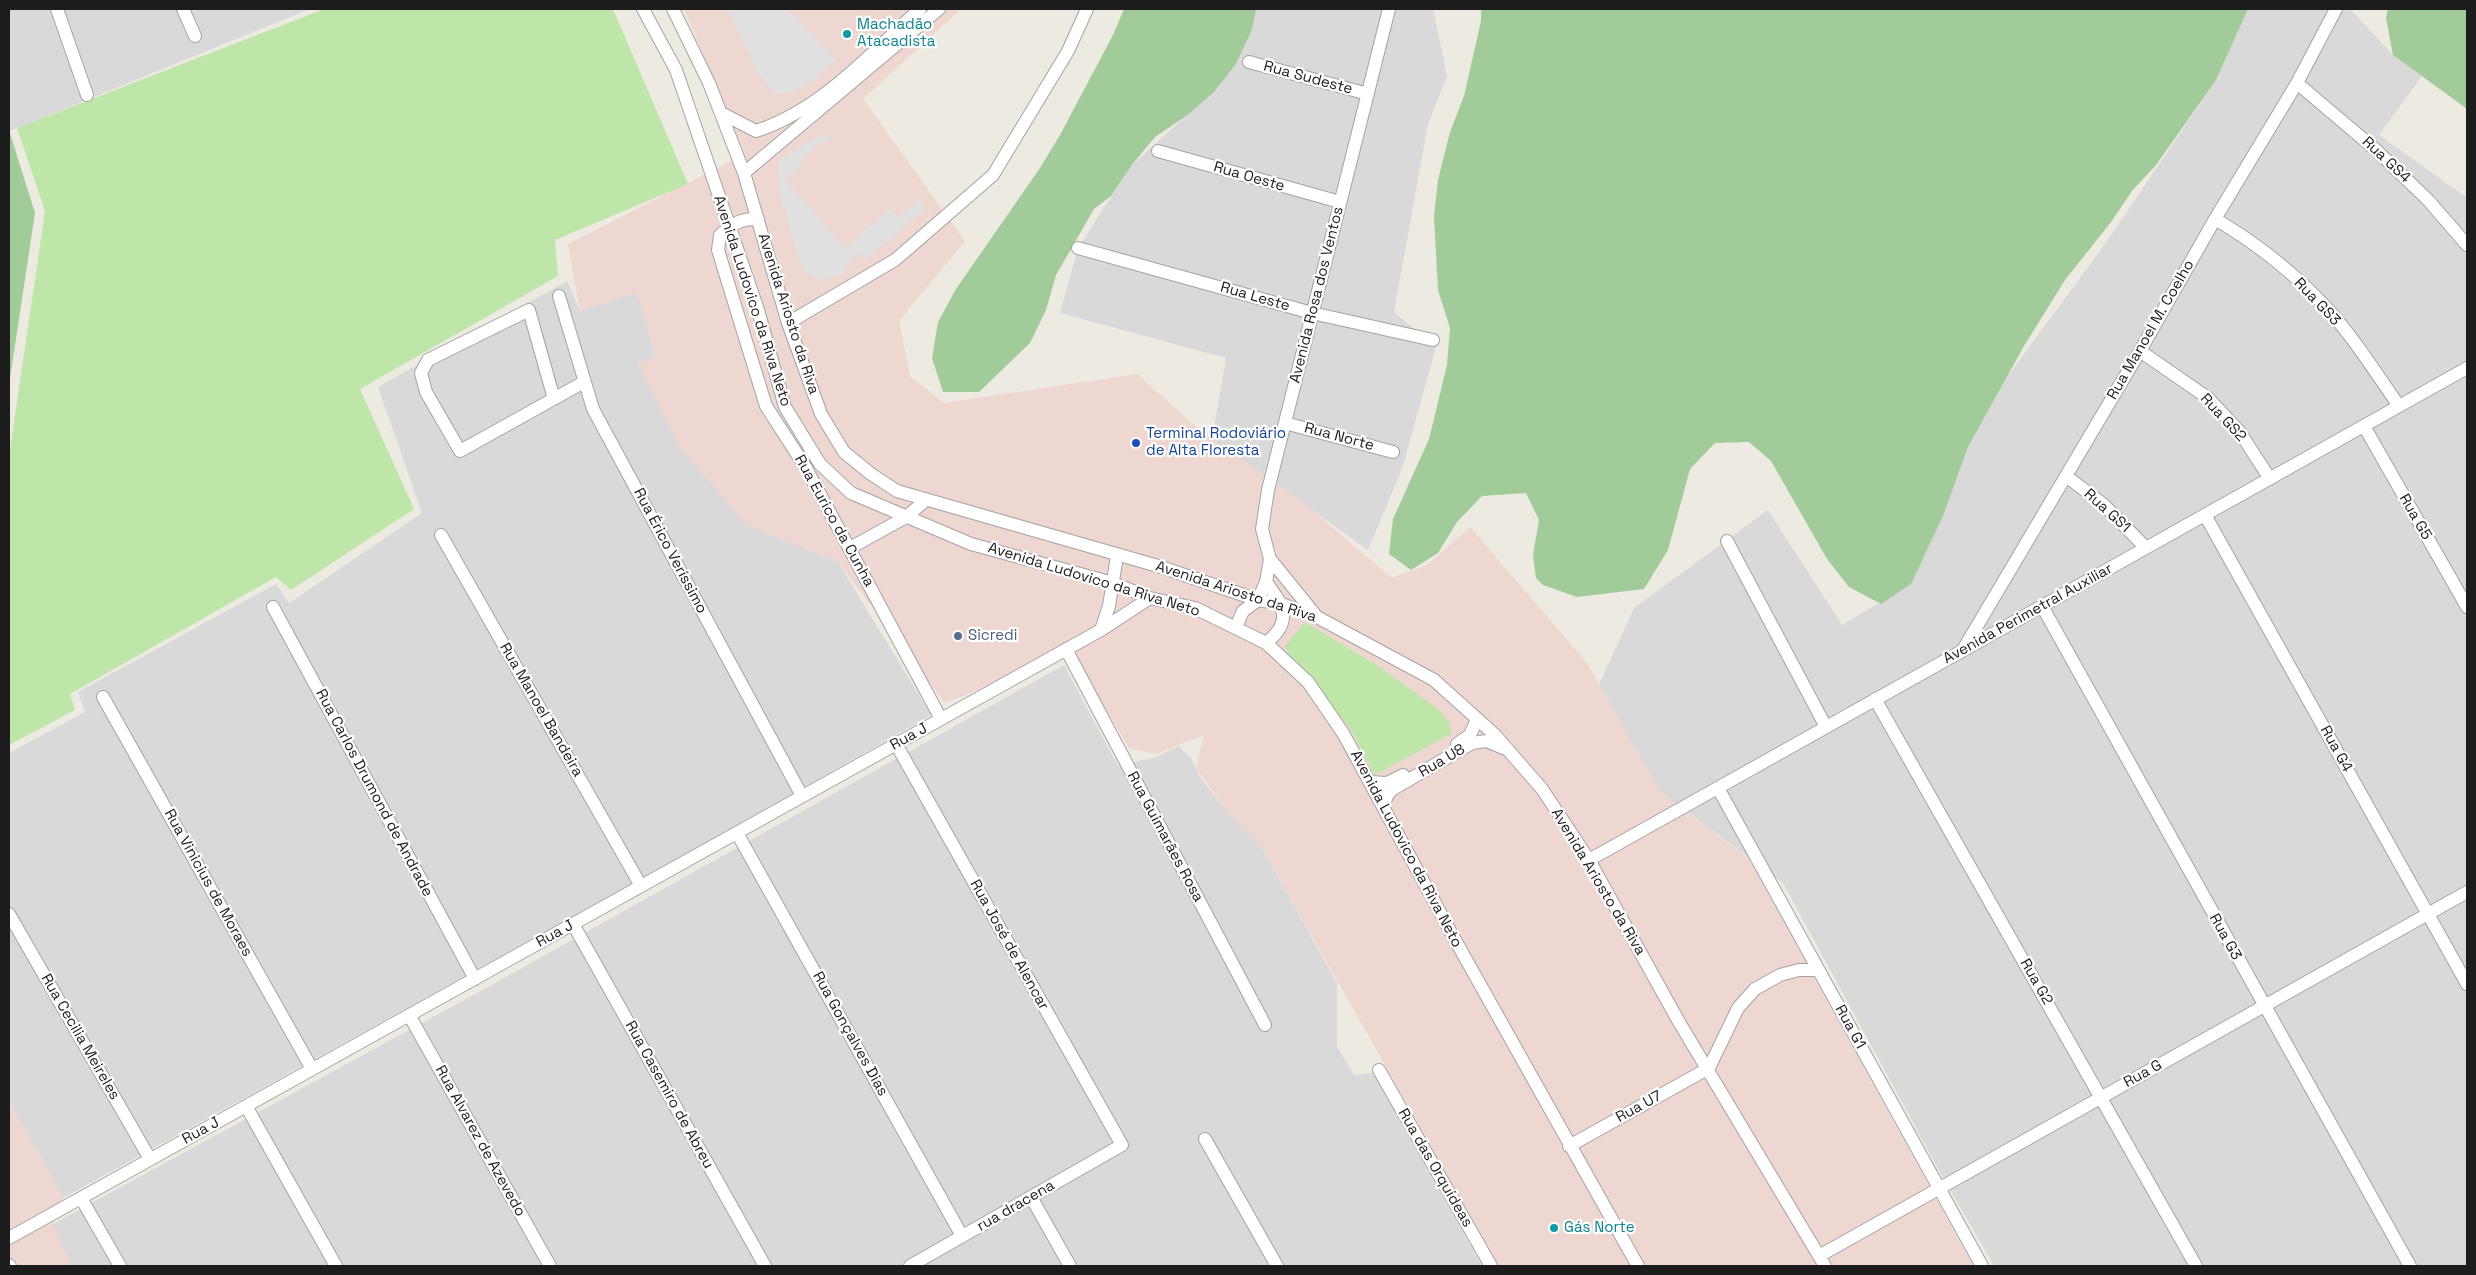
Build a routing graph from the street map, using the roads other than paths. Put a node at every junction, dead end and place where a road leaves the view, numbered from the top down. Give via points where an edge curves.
1 (57, 9) edge
2 (183, 9) edge
3 (643, 9) edge
4 (673, 9) edge
5 (920, 9) edge
6 (939, 9) edge
7 (1087, 9) edge
8 (1389, 9) edge
9 (2336, 9) edge
10 (195, 36) dead end
11 (1249, 62) dead end
12 (2297, 84) junction
13 (87, 94) dead end
14 (1368, 94) junction
15 (722, 113) junction
16 (1158, 151) dead end
17 (744, 173) junction
18 (1340, 202) junction
19 (758, 219) junction
20 (2215, 219) junction
21 (729, 227) junction
22 (2467, 245) edge
23 (1078, 248) dead end
24 (559, 296) dead end
25 (758, 310) junction
26 (1312, 313) junction
27 (738, 319) junction
28 (788, 323) junction
29 (1433, 340) dead end
30 (2140, 351) junction
31 (2467, 368) edge
32 (584, 382) junction
33 (554, 399) junction
34 (2399, 406) junction
35 (1285, 423) junction
36 (2364, 426) junction
37 (1393, 452) dead end
38 (820, 464) junction
39 (806, 468) junction
40 (2066, 476) junction
41 (2270, 479) junction
42 (926, 500) junction
43 (2205, 515) junction
44 (906, 517) junction
45 (441, 535) dead end
46 (1727, 541) dead end
47 (850, 548) junction
48 (2146, 548) junction
49 (1116, 556) junction
50 (1270, 559) junction
51 (1266, 582) junction
52 (1113, 583) junction
53 (1150, 598) junction
54 (1258, 600) junction
55 (1282, 604) junction
56 (273, 606) dead end
57 (2042, 606) junction
58 (2467, 608) edge
59 (1317, 617) junction
60 (1236, 627) junction
61 (1101, 630) junction
62 (1266, 643) junction
63 (1066, 649) junction
64 (1963, 650) junction
65 (103, 697) dead end
66 (1875, 699) junction
67 (941, 719) junction
68 (1478, 719) junction
69 (1826, 727) junction
70 (1471, 740) junction
71 (896, 744) junction
72 (1510, 752) junction
73 (1431, 762) junction
74 (1370, 782) junction
75 (1718, 788) junction
76 (802, 796) junction
77 (1383, 806) junction
78 (737, 833) junction
79 (1589, 860) junction
80 (641, 886) junction
81 (2467, 892) edge
82 (9, 914) edge
83 (2429, 914) junction
84 (573, 924) junction
85 (1818, 970) junction
86 (474, 979) junction
87 (2467, 984) edge
88 (2264, 1007) junction
89 (409, 1015) junction
90 (1265, 1025) dead end
91 (1709, 1068) junction
92 (312, 1069) junction
93 (1379, 1070) dead end
94 (2102, 1098) junction
95 (246, 1106) junction
96 (1205, 1140) dead end
97 (1122, 1145) joint
98 (1569, 1146) junction
99 (150, 1159) junction
100 (1939, 1189) junction
101 (1031, 1197) junction
102 (81, 1198) junction
103 (962, 1236) junction
104 (9, 1238) edge
105 (1822, 1261) edge
106 (120, 1266) edge
107 (336, 1266) edge
108 (550, 1266) edge
109 (765, 1266) edge
110 (910, 1266) edge
111 (1070, 1266) edge
112 (1277, 1266) edge
113 (1491, 1266) edge
114 (1638, 1266) edge
115 (1982, 1266) edge
116 (2196, 1266) edge
117 (2410, 1266) edge

1 - 13 street
2 - 10 street
3 - 21 street, Avenida Ludovico da Riva Neto via 676,70
4 - 15 street, Avenida Ariosto da Riva
5 - 15 street via 813,104 787,120 756,132
6 - 17 street
7 - 28 street via 1068,51 993,175 895,260
8 - 14 street, Avenida Rosa dos Ventos
9 - 12 street, Rua Manoel M. Coelho
11 - 14 street, Rua Sudeste
12 - 20 street, Rua Manoel M. Coelho
12 - 22 street, Rua GS4 via 2376,150 2428,200
14 - 18 street, Avenida Rosa dos Ventos
15 - 17 street, Avenida Ariosto da Riva
16 - 18 street, Rua Oeste
17 - 19 street, Avenida Ariosto da Riva
18 - 26 street, Avenida Rosa dos Ventos
19 - 21 street via 738,220
19 - 28 street, Avenida Ariosto da Riva
20 - 30 street, Rua Manoel M. Coelho
20 - 34 street, Rua GS3 via 2252,240 2316,296 2354,342
21 - 25 street, Avenida Ludovico da Riva Neto
21 - 27 street, Rua Eurico da Cunha via 720,235 718,250
23 - 26 street, Rua Leste
24 - 32 street, Rua Érico Veríssimo
25 - 27 street
25 - 38 street, Avenida Ludovico da Riva Neto via 785,407
26 - 29 street, Rua Leste
26 - 35 street, Avenida Rosa dos Ventos
27 - 39 street, Rua Eurico da Cunha via 766,406
28 - 42 street, Avenida Ariosto da Riva via 821,414 844,452 897,491
30 - 40 street, Rua Manoel M. Coelho
30 - 41 street, Rua GS2 via 2208,398 2239,431
31 - 34 street, Avenida Perimetral Auxiliar
32 - 33 street
32 - 76 street, Rua Érico Veríssimo via 593,409
33 - 33 street via 460,451 426,392 421,373 428,360 529,310
34 - 36 street, Avenida Perimetral Auxiliar
35 - 37 street, Rua Norte
35 - 50 street, Avenida Rosa dos Ventos via 1262,529
36 - 41 street, Avenida Perimetral Auxiliar
36 - 58 street, Rua G5
38 - 39 street
38 - 44 street, Avenida Ludovico da Riva Neto via 851,493
39 - 47 street, Rua Eurico da Cunha
40 - 48 street, Rua GS1 via 2104,505
40 - 64 street, Rua Manoel M. Coelho
41 - 43 street, Avenida Perimetral Auxiliar
42 - 44 street
42 - 49 street, Avenida Ariosto da Riva
43 - 48 street, Avenida Perimetral Auxiliar
43 - 83 street, Rua G4
44 - 47 street
44 - 52 street, Avenida Ludovico da Riva Neto via 971,544
45 - 80 street, Rua Manoel Bandeira
46 - 69 street
47 - 67 street, Rua Eurico da Cunha
48 - 57 street, Avenida Perimetral Auxiliar
49 - 52 street
49 - 54 street, Avenida Ariosto da Riva via 1158,566
50 - 51 street, Avenida Rosa dos Ventos
50 - 59 street
51 - 54 street, Avenida Rosa dos Ventos
51 - 55 street
52 - 53 street, Avenida Ludovico da Riva Neto
52 - 61 street
53 - 60 street, Avenida Ludovico da Riva Neto via 1195,608
53 - 61 street, Rua J
54 - 55 street, Avenida Ariosto da Riva
54 - 60 street via 1243,611
55 - 59 street, Avenida Ariosto da Riva
55 - 62 street via 1280,627
56 - 86 street, Rua Carlos Drumond de Andrade
57 - 64 street, Avenida Perimetral Auxiliar
57 - 88 street, Rua G3
59 - 68 street, Avenida Ariosto da Riva via 1434,680
60 - 62 street, Avenida Ludovico da Riva Neto
61 - 63 street, Rua J
62 - 74 street, Avenida Ludovico da Riva Neto via 1308,682 1343,732
63 - 67 street, Rua J
63 - 90 street, Rua Guimarães Rosa
64 - 66 street, Avenida Perimetral Auxiliar
65 - 92 street, Rua Vinicius de Moraes
66 - 69 street, Avenida Perimetral Auxiliar
66 - 94 street, Rua G2
67 - 71 street, Rua J
68 - 70 street, Rua U8
68 - 72 street, Avenida Ariosto da Riva
69 - 75 street, Avenida Perimetral Auxiliar
70 - 72 street, Rua U8 via 1494,742
70 - 73 street, Rua U8
71 - 76 street, Rua J
71 - 97 street, Rua José de Alencar
72 - 79 street, Avenida Ariosto da Riva via 1542,789
73 - 74 street, Rua U8 via 1393,781
73 - 77 street, Rua U8 via 1393,789
74 - 77 street, Avenida Ludovico da Riva Neto
75 - 79 street, Avenida Perimetral Auxiliar
75 - 85 street, Rua G1
76 - 78 street, Rua J
77 - 98 street, Avenida Ludovico da Riva Neto
78 - 80 street, Rua J
78 - 103 street, Rua Gonçalves Dias
79 - 91 street, Avenida Ariosto da Riva via 1679,1022
80 - 84 street, Rua J
81 - 83 street, Rua G
82 - 99 street, Rua Cecilia Meireles
83 - 87 street, Rua G4
83 - 88 street, Rua G
84 - 86 street, Rua J
84 - 109 street, Rua Casemiro de Abreu
85 - 91 street via 1780,975 1755,989 1738,1008
85 - 100 street, Rua G1
86 - 89 street, Rua J
88 - 94 street, Rua G
88 - 117 street, Rua G3
89 - 92 street, Rua J
89 - 108 street, Rua Alvarez de Azevedo
91 - 98 street, Rua U7
91 - 105 street, Avenida Ariosto da Riva
92 - 95 street, Rua J
93 - 113 street, Rua das Orquídeas
94 - 100 street, Rua G
94 - 116 street, Rua G2
95 - 99 street, Rua J
95 - 107 street
96 - 112 street
97 - 101 street, rua dracena
98 - 114 street, Avenida Ludovico da Riva Neto
99 - 102 street, Rua J
100 - 105 street, Rua G
100 - 115 street, Rua G1
101 - 103 street, rua dracena
101 - 111 street
102 - 104 street, Rua J
102 - 106 street
103 - 110 street, rua dracena

